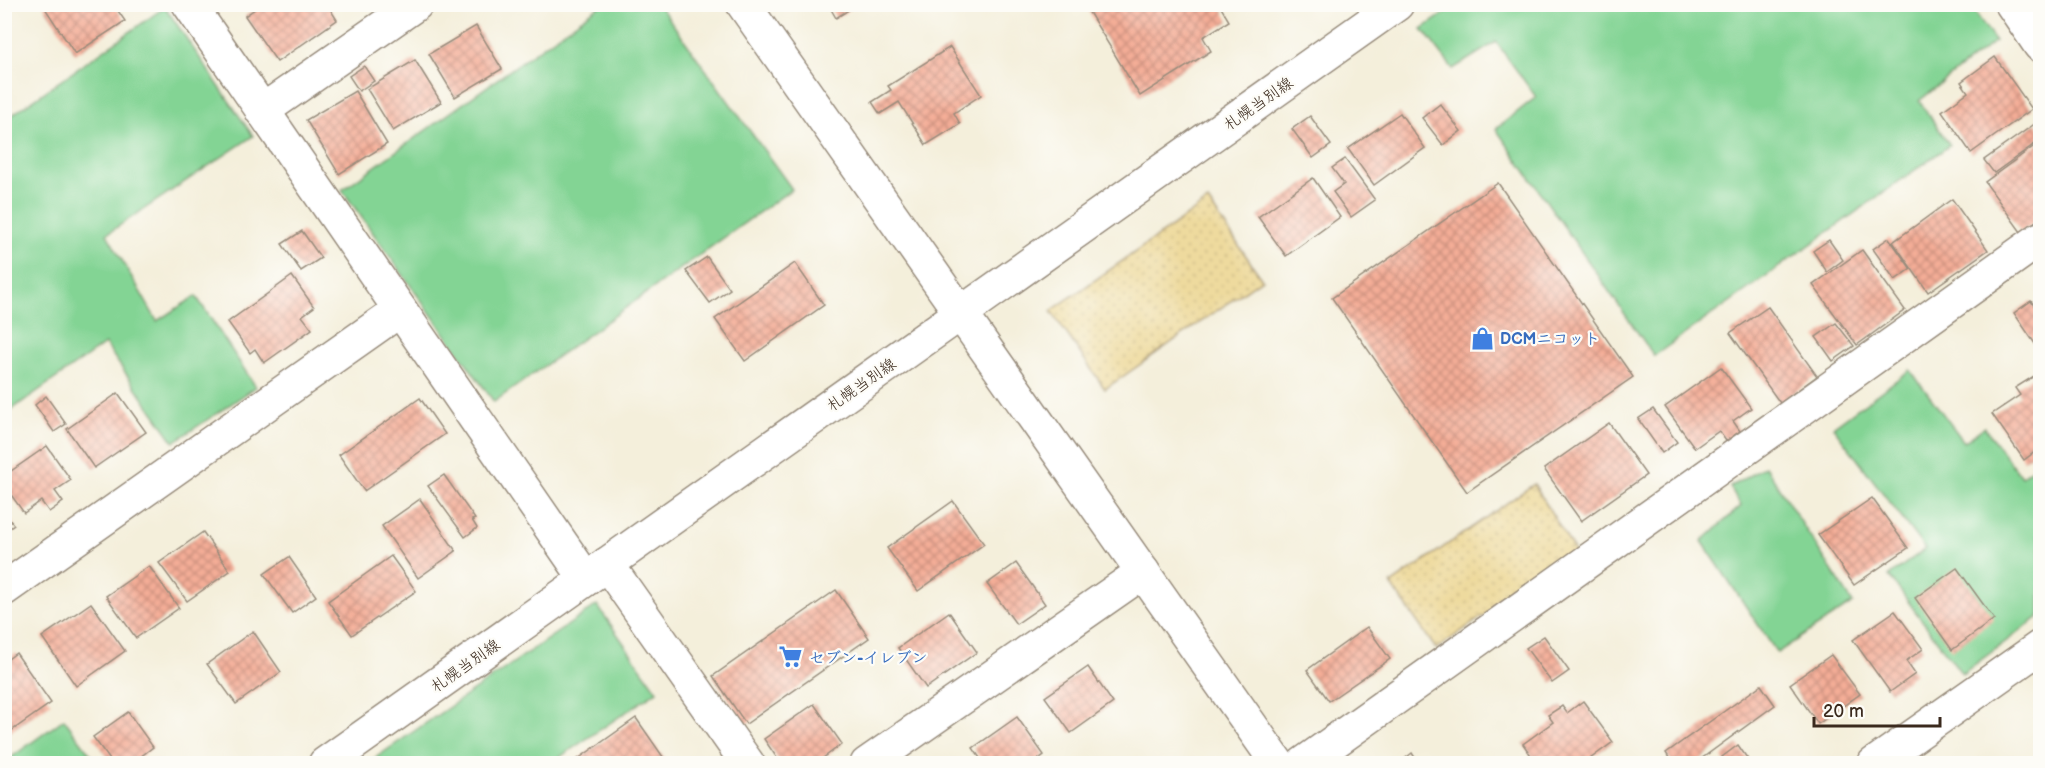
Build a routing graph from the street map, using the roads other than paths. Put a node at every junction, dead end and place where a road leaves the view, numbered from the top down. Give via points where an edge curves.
1 (189, 4) edge
2 (416, 4) edge
3 (743, 4) edge
4 (2012, 4) edge
5 (1387, 8) edge
6 (2040, 45) edge
7 (262, 111) junction
8 (2040, 239) edge
9 (400, 310) junction
10 (961, 313) junction
11 (597, 571) junction
12 (1143, 572) junction
13 (4, 589) edge
14 (2040, 647) edge
15 (325, 764) edge
16 (748, 764) edge
17 (867, 764) edge
18 (1278, 764) edge
19 (1304, 764) edge
20 (1874, 764) edge

1 - 7 street
2 - 7 street
3 - 10 street
4 - 6 street
5 - 10 street, 札幌当別線
7 - 9 street
8 - 19 street
9 - 11 street
9 - 13 street
10 - 11 street, 札幌当別線
10 - 12 street
11 - 15 street, 札幌当別線
11 - 16 street
12 - 17 street
12 - 18 street
14 - 20 street

